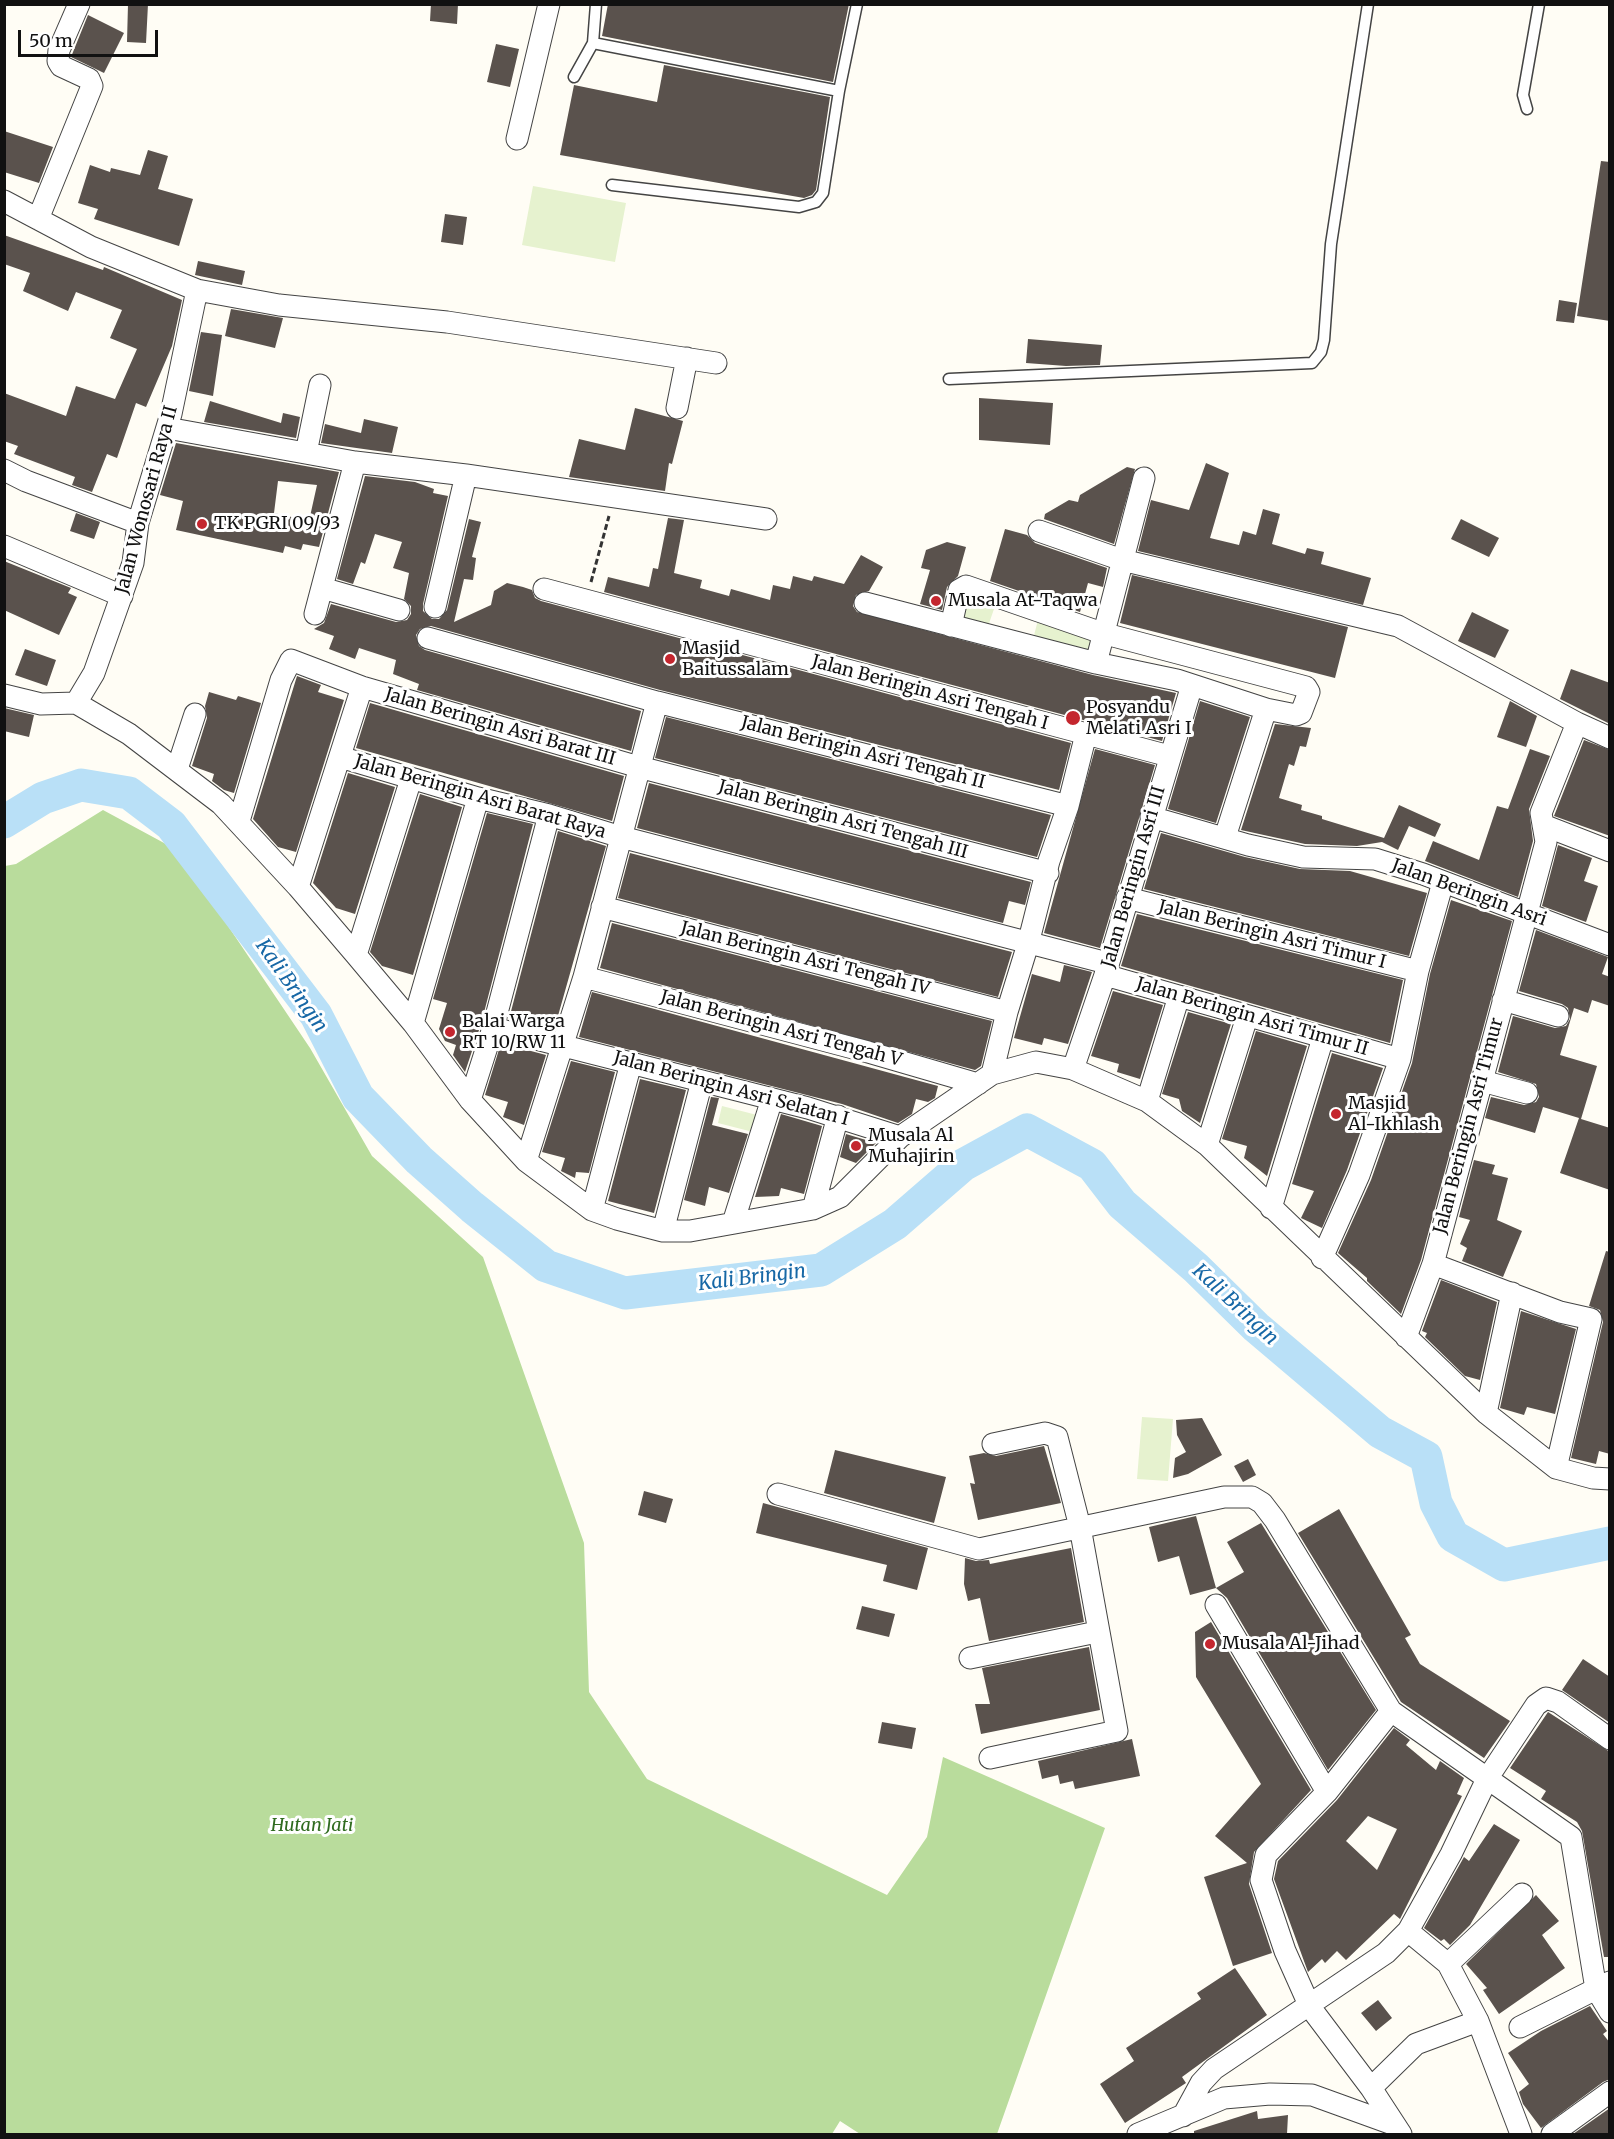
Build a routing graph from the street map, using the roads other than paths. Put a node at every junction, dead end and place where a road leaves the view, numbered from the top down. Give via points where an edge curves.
1 (79, 4) edge
2 (549, 4) edge
3 (596, 4) edge
4 (857, 4) edge
5 (1368, 4) edge
6 (1539, 4) edge
7 (593, 43) junction
8 (574, 77) dead end
9 (839, 91) junction
10 (1527, 109) dead end
11 (517, 139) dead end
12 (612, 185) dead end
13 (4, 201) edge
14 (38, 219) junction
15 (197, 290) junction
16 (687, 358) junction
17 (716, 363) dead end
18 (950, 379) dead end
19 (320, 386) dead end
20 (677, 408) dead end
21 (167, 428) junction
22 (306, 453) junction
23 (356, 462) junction
24 (4, 470) edge
25 (466, 475) junction
26 (1144, 478) dead end
27 (766, 519) dead end
28 (138, 523) junction
29 (1039, 531) dead end
30 (4, 546) edge
31 (1122, 560) junction
32 (322, 588) junction
33 (544, 589) dead end
34 (122, 596) junction
35 (865, 603) dead end
36 (435, 607) dead end
37 (399, 610) dead end
38 (315, 614) dead end
39 (951, 626) junction
40 (1102, 633) junction
41 (429, 638) dead end
42 (1184, 655) junction
43 (1096, 663) junction
44 (1184, 683) junction
45 (362, 687) junction
46 (4, 695) edge
47 (657, 702) junction
48 (76, 703) junction
49 (1266, 708) junction
50 (195, 714) dead end
51 (1576, 723) junction
52 (1086, 734) junction
53 (1610, 738) edge
54 (1169, 756) junction
55 (340, 757) junction
56 (639, 767) junction
57 (177, 769) junction
58 (411, 779) junction
59 (478, 798) junction
60 (1068, 806) junction
61 (549, 815) junction
62 (1151, 816) junction
63 (239, 821) junction
64 (1543, 825) junction
65 (621, 837) junction
66 (1225, 837) junction
67 (1610, 851) edge
68 (1047, 873) junction
69 (1443, 882) junction
70 (298, 886) junction
71 (1127, 898) junction
72 (602, 907) junction
73 (1527, 914) junction
74 (1028, 944) junction
75 (1610, 945) edge
76 (356, 955) junction
77 (1106, 969) junction
78 (1418, 971) junction
79 (584, 977) junction
80 (1179, 996) junction
81 (1503, 1000) junction
82 (1007, 1012) junction
83 (1558, 1016) dead end
84 (1247, 1017) junction
85 (413, 1023) junction
86 (493, 1028) junction
87 (1323, 1038) junction
88 (562, 1044) junction
89 (1400, 1059) junction
90 (631, 1063) junction
91 (1073, 1069) junction
92 (985, 1079) junction
93 (702, 1081) junction
94 (1482, 1081) junction
95 (1527, 1093) dead end
96 (772, 1099) junction
97 (470, 1100) junction
98 (1147, 1101) junction
99 (838, 1116) junction
100 (900, 1137) junction
101 (1207, 1145) junction
102 (526, 1161) junction
103 (1271, 1208) junction
104 (813, 1209) junction
105 (592, 1210) junction
106 (733, 1223) junction
107 (663, 1231) junction
108 (1322, 1258) junction
109 (1432, 1264) junction
110 (1512, 1293) junction
111 (1600, 1321) edge
112 (1406, 1337) junction
113 (1486, 1413) junction
114 (993, 1444) dead end
115 (1556, 1467) junction
116 (1610, 1479) edge
117 (778, 1494) dead end
118 (1080, 1527) junction
119 (1215, 1605) dead end
120 (1097, 1632) junction
121 (969, 1658) dead end
122 (1391, 1711) junction
123 (1610, 1739) edge
124 (990, 1758) dead end
125 (1487, 1779) junction
126 (1327, 1792) junction
127 (1522, 1894) dead end
128 (1408, 1931) junction
129 (1448, 1964) junction
130 (1603, 1985) edge
131 (1310, 2007) junction
132 (1610, 2012) edge
133 (1479, 2021) junction
134 (1520, 2028) dead end
135 (1371, 2088) junction
136 (1610, 2092) edge
137 (1183, 2116) junction
138 (1398, 2130) edge
139 (1138, 2134) edge
140 (1521, 2134) edge
141 (1552, 2134) edge

1 - 14 street via 58,61 89,79 92,86
2 - 11 street
3 - 7 lane
4 - 9 lane
5 - 18 lane via 1331,244 1324,339 1321,352 1312,363
6 - 10 lane via 1523,95
7 - 8 lane
7 - 9 lane
9 - 12 lane via 823,193 816,202 799,207
13 - 14 street
14 - 15 street via 91,247
15 - 16 street via 279,305 447,322
15 - 21 street, Jalan Wonosari Raya II
16 - 17 street
16 - 20 street
19 - 22 street
21 - 22 street
21 - 28 street, Jalan Wonosari Raya II
22 - 23 street
23 - 25 street
23 - 32 street
24 - 28 street
25 - 27 street
25 - 36 street
26 - 31 street
28 - 34 street, Jalan Wonosari Raya II via 133,563
29 - 31 street
30 - 34 street
31 - 40 street
31 - 51 street via 1398,626
32 - 37 street
32 - 38 street
33 - 52 street, Jalan Beringin Asri Tengah I
34 - 48 street, Jalan Wonosari Raya II via 94,673
35 - 39 street
39 - 40 street via 959,590 966,586
39 - 43 street
40 - 42 street
40 - 43 street
41 - 47 street, Jalan Beringin Asri Tengah II
42 - 44 street, Jalan Beringin Asri III
42 - 49 street via 1308,688 1304,707 1296,715
43 - 44 street
44 - 49 street
44 - 54 street, Jalan Beringin Asri III
45 - 55 street
45 - 56 street, Jalan Beringin Asri Barat III
45 - 63 street, Jalan Beringin Asri Barat III via 291,660 280,680
46 - 48 street via 41,704
47 - 56 street
47 - 60 street, Jalan Beringin Asri Tengah II
48 - 57 street via 129,734
49 - 66 street
50 - 57 street
51 - 53 street
51 - 64 street, Jalan Beringin Asri Timur via 1541,813
52 - 54 street, Jalan Beringin Asri Tengah I
52 - 60 street
54 - 62 street, Jalan Beringin Asri III
55 - 58 street, Jalan Beringin Asri Barat Raya
55 - 70 street
56 - 65 street
56 - 68 street, Jalan Beringin Asri Tengah III
57 - 63 street
58 - 59 street, Jalan Beringin Asri Barat Raya
58 - 76 street
59 - 61 street, Jalan Beringin Asri Barat Raya
59 - 85 street
60 - 68 street
61 - 65 street, Jalan Beringin Asri Barat Raya
61 - 86 street
62 - 66 street, Jalan Beringin Asri
62 - 71 street, Jalan Beringin Asri III
63 - 70 street
64 - 67 street
64 - 73 street, Jalan Beringin Asri Timur via 1546,842
65 - 72 street
65 - 74 street, Jalan Beringin Asri Barat Raya
66 - 69 street, Jalan Beringin Asri via 1303,857 1375,859
68 - 74 street
69 - 73 street, Jalan Beringin Asri
69 - 78 street
70 - 76 street
71 - 77 street, Jalan Beringin Asri III
71 - 78 street, Jalan Beringin Asri Timur I
72 - 79 street
72 - 82 street, Jalan Beringin Asri Tengah IV
73 - 75 street, Jalan Beringin Asri
73 - 81 street, Jalan Beringin Asri Timur
74 - 77 street, Jalan Beringin Asri Timur II
74 - 82 street
76 - 85 street
77 - 80 street, Jalan Beringin Asri Timur II
77 - 91 street, Jalan Beringin Asri III
78 - 89 street
79 - 88 street
79 - 92 street, Jalan Beringin Asri Tengah V
80 - 84 street, Jalan Beringin Asri Timur II
80 - 98 street
81 - 83 street
81 - 94 street, Jalan Beringin Asri Timur
82 - 92 street
84 - 87 street, Jalan Beringin Asri Timur II
84 - 101 street
85 - 97 street
86 - 88 street, Jalan Beringin Asri Selatan I
86 - 97 street
87 - 89 street, Jalan Beringin Asri Timur II
87 - 103 street
88 - 90 street, Jalan Beringin Asri Selatan I
88 - 102 street
89 - 108 street via 1362,1166
90 - 93 street, Jalan Beringin Asri Selatan I
90 - 105 street
91 - 92 street via 1036,1062
91 - 98 street
92 - 100 street
93 - 96 street, Jalan Beringin Asri Selatan I
93 - 107 street
94 - 95 street
94 - 109 street, Jalan Beringin Asri Timur
96 - 99 street, Jalan Beringin Asri Selatan I
96 - 106 street
97 - 102 street
98 - 101 street
99 - 100 street, Jalan Beringin Asri Selatan I
99 - 104 street
100 - 104 street via 840,1197
101 - 103 street
102 - 105 street
103 - 108 street
104 - 106 street
105 - 107 street
106 - 107 street via 690,1231
108 - 112 street
109 - 110 street
109 - 112 street, Jalan Beringin Asri Timur
110 - 111 street via 1560,1312
110 - 113 street
111 - 115 street
112 - 113 street
113 - 115 street
114 - 118 street via 1045,1433 1057,1437
115 - 116 street
117 - 118 street via 979,1549
118 - 120 street
118 - 122 street via 1224,1497 1252,1497 1275,1520
119 - 126 street
120 - 121 street
120 - 124 street via 1117,1731
122 - 125 street
122 - 126 street
123 - 125 street via 1558,1702 1546,1698 1536,1705
125 - 128 street
125 - 130 street via 1571,1836
126 - 131 street via 1266,1855 1261,1880 1285,1951
127 - 129 street
128 - 129 street
128 - 131 street via 1386,1953
129 - 133 street
130 - 132 street
130 - 134 street
131 - 135 street
131 - 137 street via 1214,2069 1201,2083
133 - 135 street via 1416,2044
133 - 140 street
135 - 138 street
136 - 141 street
137 - 138 street via 1224,2098 1312,2095
137 - 139 street

